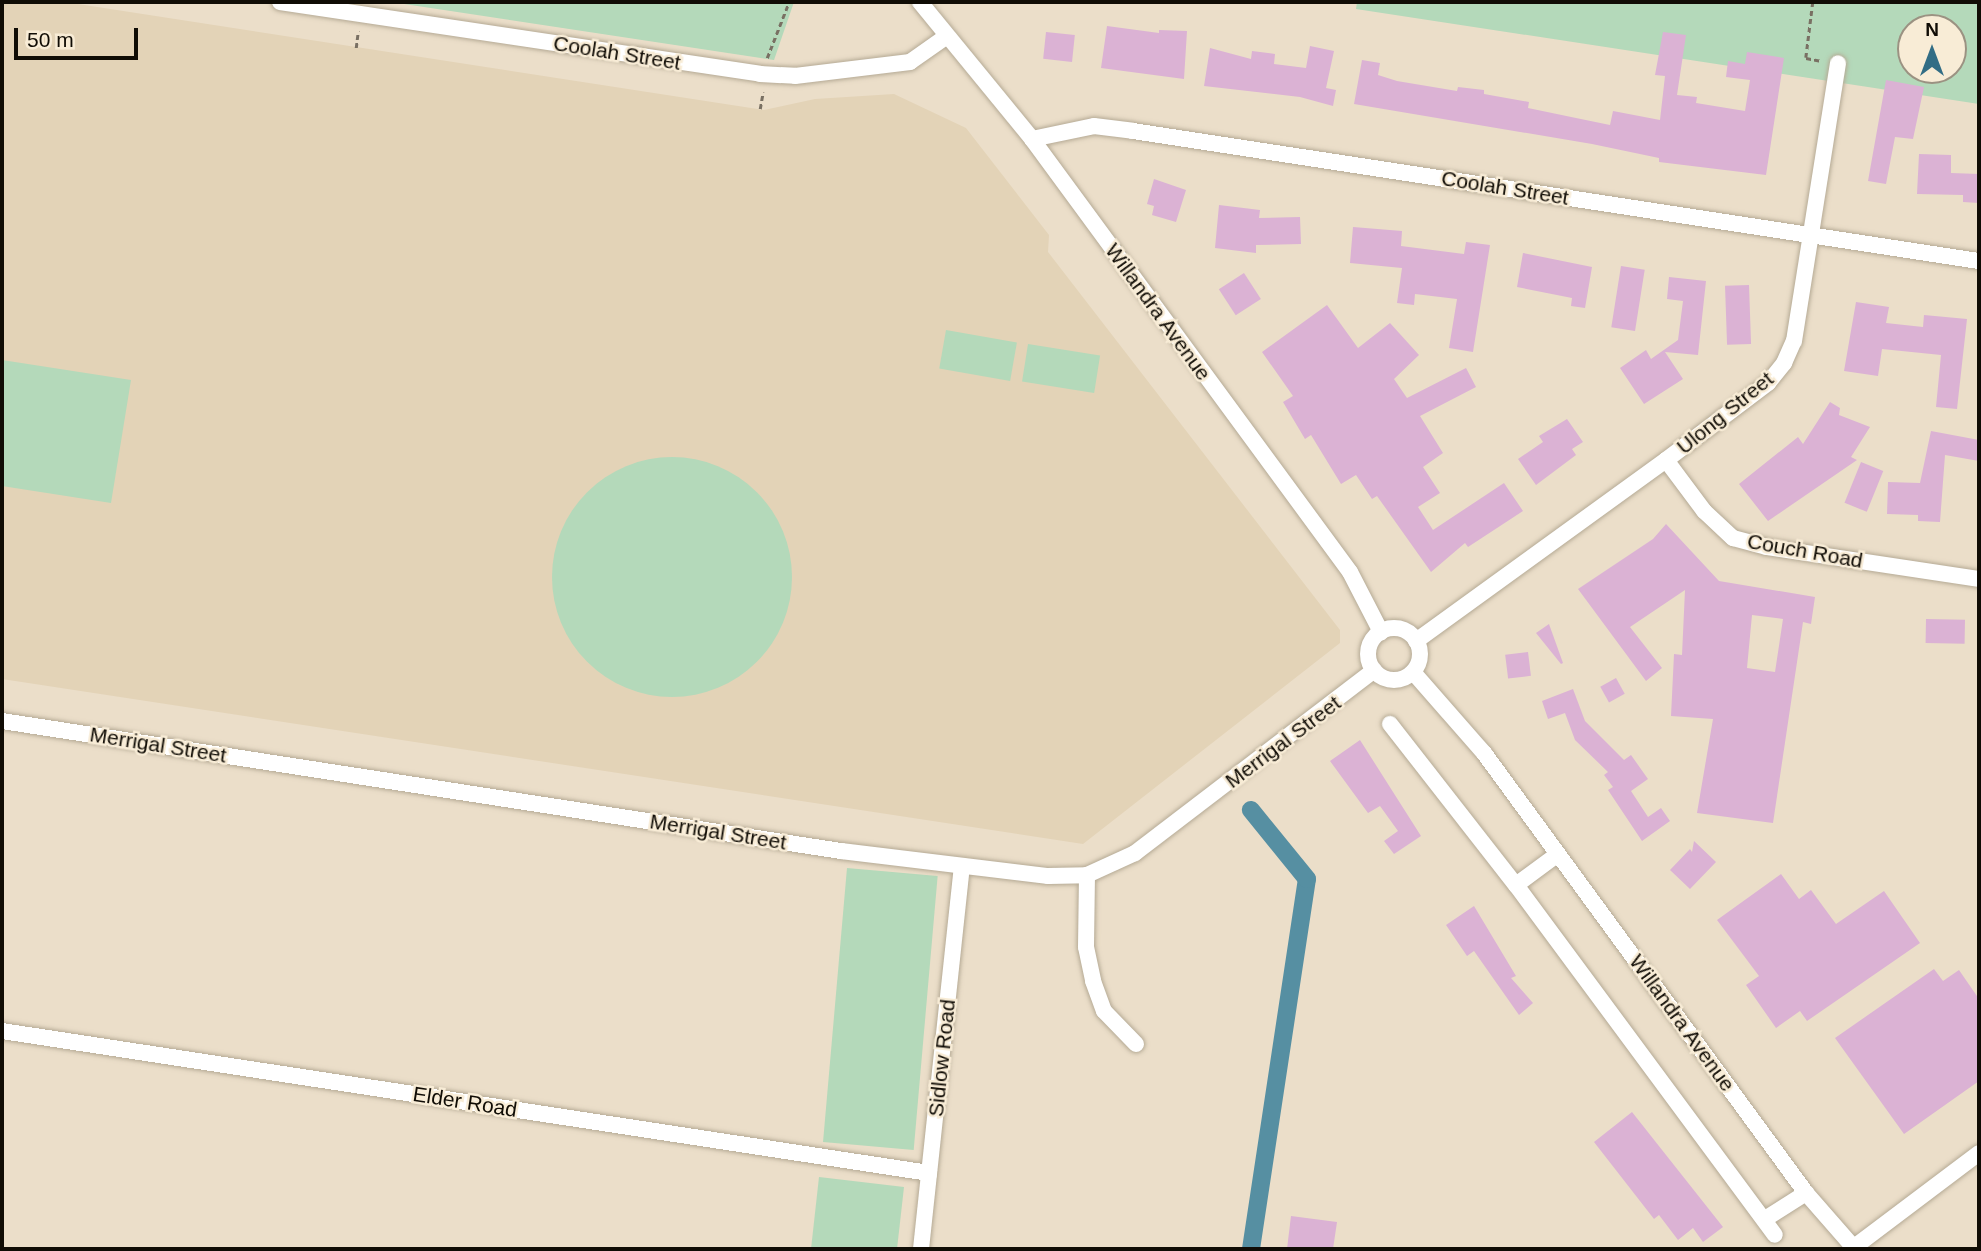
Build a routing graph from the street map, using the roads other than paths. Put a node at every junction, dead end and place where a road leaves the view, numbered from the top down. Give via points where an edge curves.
1 (280, 2) edge
2 (920, 2) edge
3 (947, 36) junction
4 (1831, 62) road end
5 (1032, 139) junction
6 (1810, 235) junction
7 (1979, 261) edge
8 (1666, 460) junction
9 (1979, 579) edge
10 (1381, 632) junction
11 (1416, 640) junction
12 (1374, 670) junction
13 (1413, 672) junction
14 (2, 720) edge
15 (1390, 724) dead end
16 (1558, 853) junction
17 (962, 866) junction
18 (1087, 874) junction
19 (1516, 885) junction
20 (2, 1031) edge
21 (1136, 1044) dead end
22 (1979, 1153) edge
23 (929, 1173) junction
24 (1806, 1193) junction
25 (1765, 1219) junction
26 (1775, 1235) dead end
27 (1854, 1248) edge
28 (921, 1249) edge

1 - 3 street, Coolah Street via 794,76 910,62
2 - 3 street, Willandra Avenue
3 - 5 street, Willandra Avenue
4 - 6 street, Ulong Street
5 - 6 street, Coolah Street via 1094,127 1133,131
5 - 10 street, Willandra Avenue via 1350,572
6 - 7 street, Coolah Street
6 - 8 street, Ulong Street via 1794,341 1784,363 1768,383
8 - 9 street, Couch Road via 1704,511 1733,538
8 - 11 street, Ulong Street
10 - 11 street via 1401,629
10 - 12 street via 1369,650
11 - 13 street via 1420,657
12 - 13 street via 1393,680
12 - 18 street, Merrigal Street via 1135,853
13 - 16 street, Willandra Avenue via 1464,728
14 - 17 street, Merrigal Street
15 - 19 street
16 - 19 street
16 - 24 street, Willandra Avenue
17 - 18 street, Merrigal Street via 1048,876
17 - 23 street, Sidlow Road
18 - 21 street via 1086,947 1093,981 1104,1011
19 - 25 street
20 - 23 street, Elder Road
22 - 27 street
23 - 28 street, Sidlow Road
24 - 25 street
24 - 27 street, Willandra Avenue
25 - 26 street

